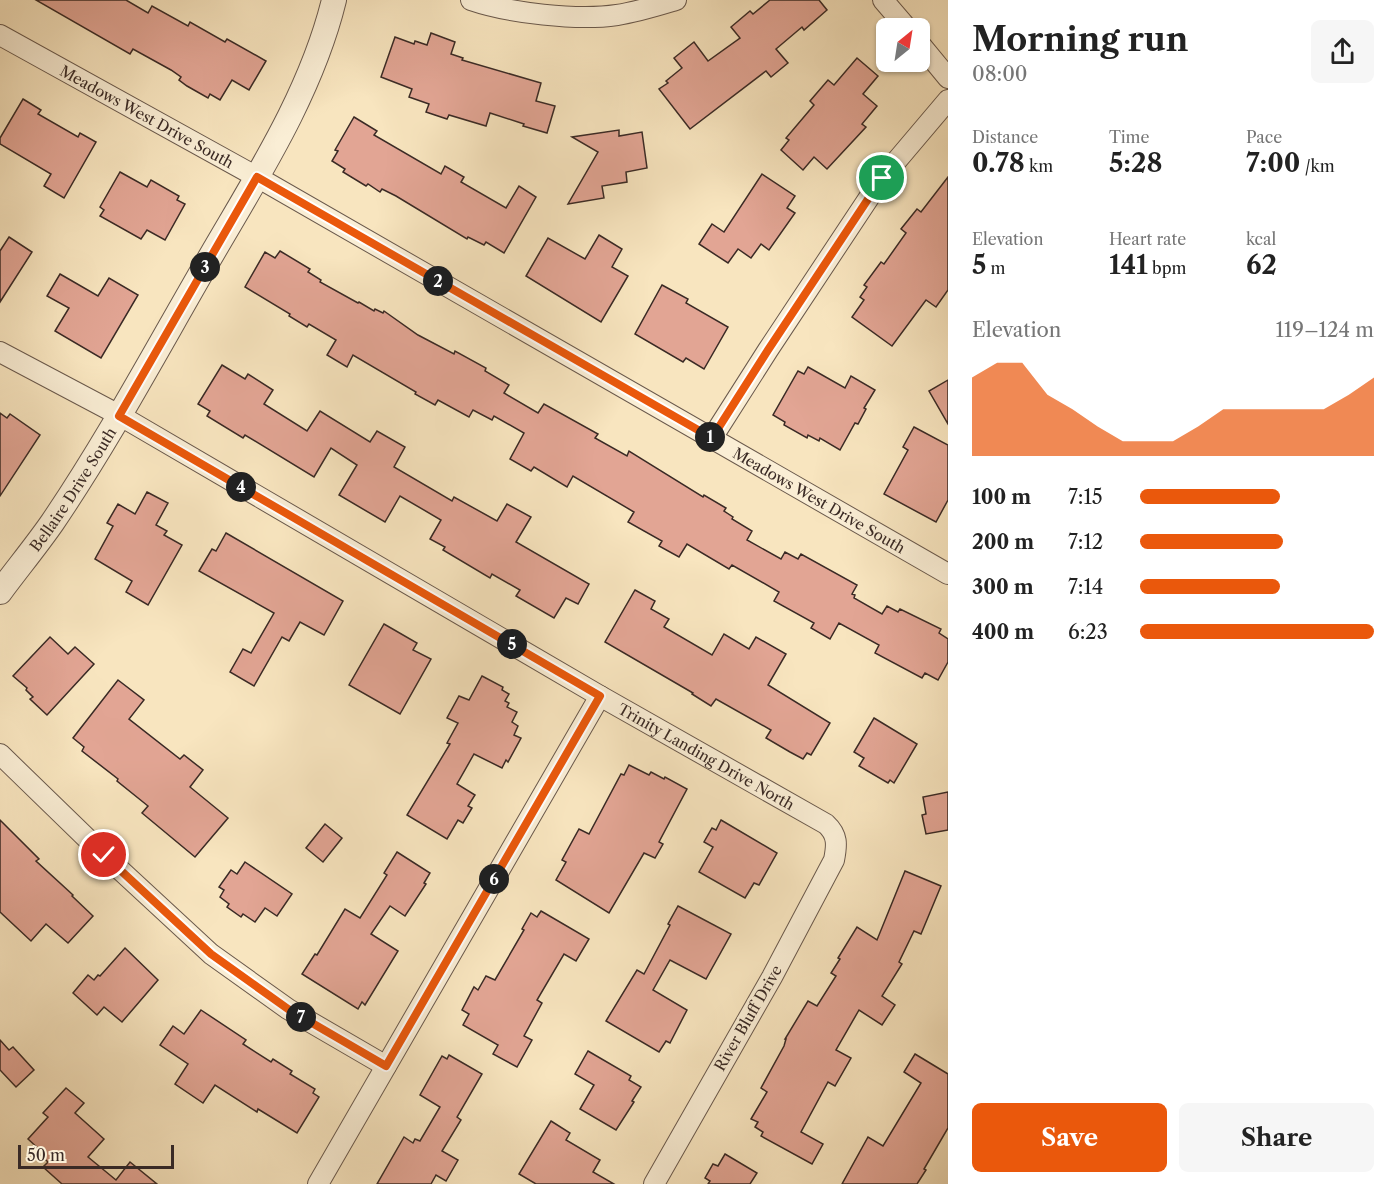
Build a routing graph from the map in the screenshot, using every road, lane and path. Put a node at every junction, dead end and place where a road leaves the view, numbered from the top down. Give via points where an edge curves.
1 (334, 0) edge
2 (471, 0) edge
3 (676, 0) edge
4 (883, 0) edge
5 (898, 18) edge
6 (0, 35) edge
7 (930, 56) edge
8 (948, 78) edge
9 (948, 100) edge
10 (257, 177) junction
11 (0, 352) edge
12 (119, 416) junction
13 (712, 438) junction
14 (948, 574) edge
15 (0, 592) edge
16 (600, 696) junction
17 (0, 754) edge
18 (836, 850) joint
19 (386, 1066) junction
20 (318, 1184) edge
21 (654, 1184) edge

1 - 10 street, Bellaire Drive South via 326,33 299,98
2 - 3 street via 551,16 615,15
4 - 5 street
6 - 10 street, Meadows West Drive South
7 - 8 street
9 - 13 street via 882,178
10 - 12 street, Bellaire Drive South
10 - 13 street, Meadows West Drive South
11 - 12 street, Trinity Landing Drive North
12 - 15 street, Bellaire Drive South via 51,523
12 - 16 street, Trinity Landing Drive North
13 - 14 street, Meadows West Drive South
16 - 18 street, Trinity Landing Drive North via 826,824 833,830
16 - 19 street
17 - 19 street via 211,954 288,1009
18 - 21 street, River Bluff Drive via 834,861 772,978
19 - 20 street

